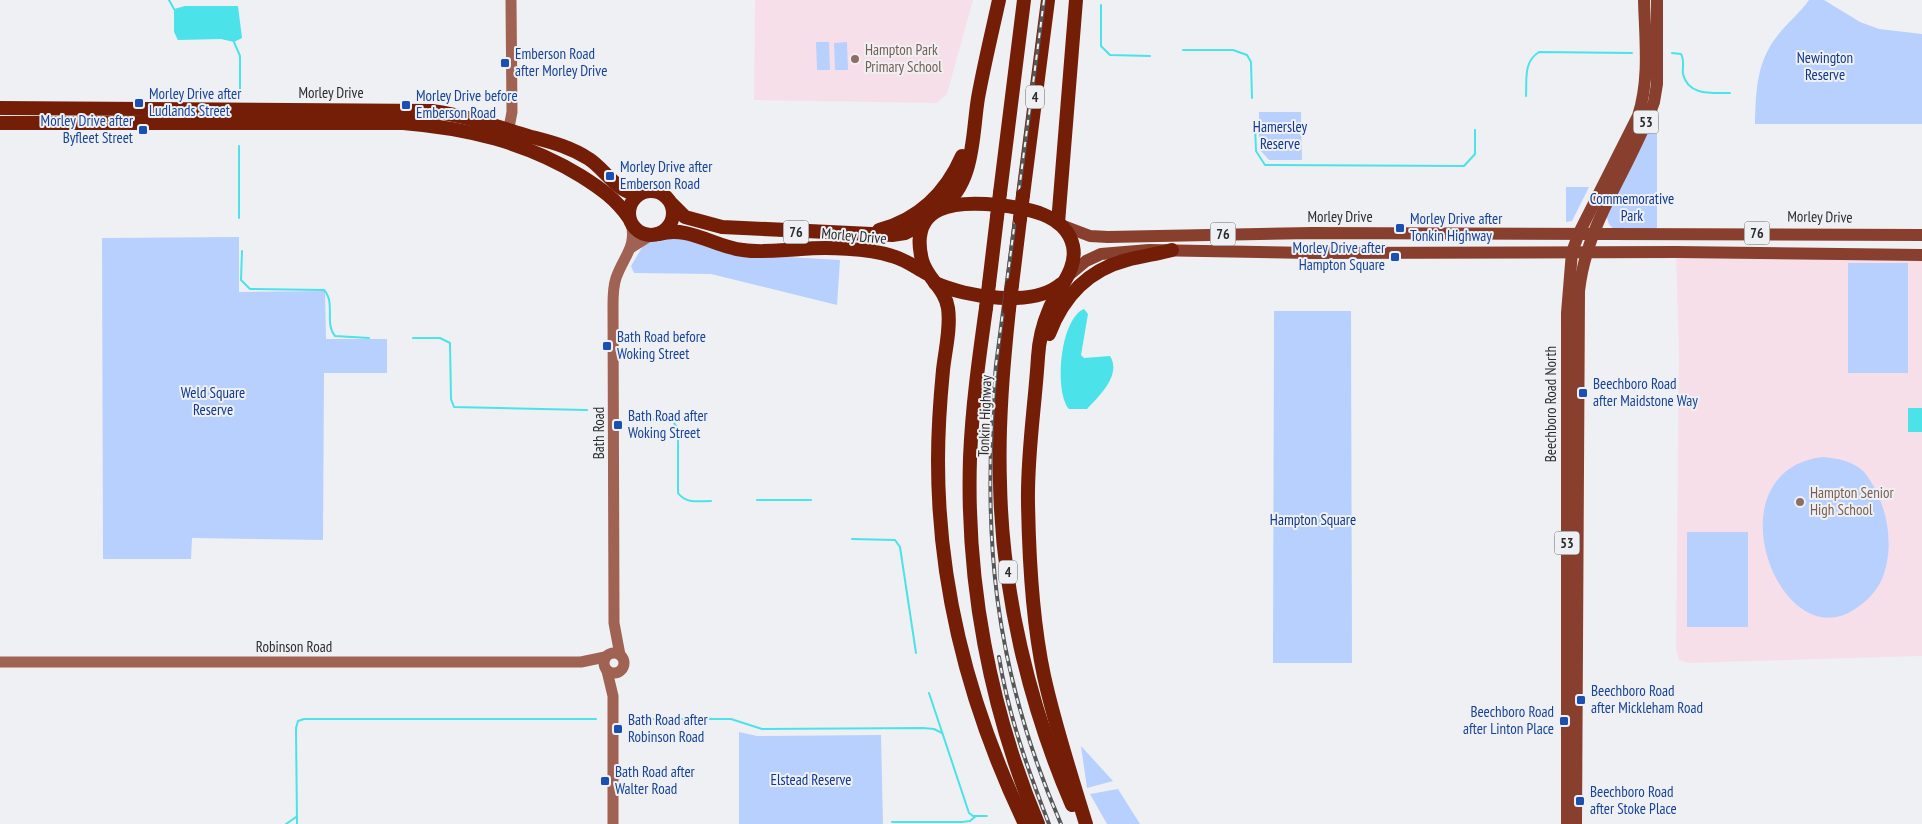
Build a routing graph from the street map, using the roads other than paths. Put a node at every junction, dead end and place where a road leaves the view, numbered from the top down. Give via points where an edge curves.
1 (511, 0) edge
2 (999, 0) edge
3 (1024, 0) edge
4 (1048, 0) edge
5 (1076, 0) edge
6 (1644, 0) edge
7 (1657, 0) edge
8 (0, 108) edge
9 (976, 120) junction
10 (0, 123) edge
11 (504, 134) junction
12 (641, 193) junction
13 (1606, 202) junction
14 (672, 204) junction
15 (942, 207) junction
16 (630, 220) junction
17 (924, 223) junction
18 (1060, 224) junction
19 (1585, 233) junction
20 (1617, 233) junction
21 (851, 234) junction
22 (655, 235) junction
23 (1922, 235) edge
24 (632, 247) junction
25 (1172, 250) junction
26 (1554, 252) junction
27 (1572, 252) junction
28 (1587, 252) junction
29 (1922, 255) edge
30 (931, 278) junction
31 (1066, 278) junction
32 (1569, 297) junction
33 (1037, 381) junction
34 (609, 661) junction
35 (0, 662) edge
36 (613, 696) junction
37 (614, 824) edge
38 (1025, 824) edge
39 (1038, 824) edge
40 (1081, 824) edge
41 (1086, 824) edge
42 (1567, 824) edge
43 (1576, 824) edge

1 - 11 street via 512,100 506,112
2 - 9 highway
3 - 39 highway, Tonkin Highway / 4, bridge via 975,394 970,514 974,578 997,704
4 - 40 highway, Tonkin Highway / 4, bridge via 1009,309 1002,389 1000,483 1002,529 1020,646 1052,758
5 - 18 highway
6 - 19 main road, Beechboro Road North / 53 via 1643,98
7 - 13 main road, Beechboro Road North / 53 via 1654,102
8 - 11 highway, Morley Drive via 404,110 460,115
9 - 15 highway via 974,141 960,186
9 - 21 highway via 955,172 923,210 892,226
10 - 11 highway, Morley Drive via 403,123
11 - 12 highway, Morley Drive via 576,151 625,190
11 - 16 highway, Morley Drive via 573,171 612,197
12 - 14 highway via 662,194
12 - 16 highway via 631,203
13 - 19 main road, Beechboro Road North / 53
13 - 20 main road via 1609,224
14 - 21 highway, Morley Drive / 76 via 685,218 722,228
14 - 22 highway via 674,211 670,225
15 - 17 highway, 76
15 - 18 highway, 76 via 966,204 1001,206 1043,215
16 - 22 highway via 637,231
16 - 24 street, Bath Road via 634,239
17 - 21 highway, Morley Drive / 76 via 899,234
17 - 30 highway via 920,250
18 - 19 main road, Morley Drive / 76 via 1076,232 1099,237 1238,233
18 - 31 highway via 1069,235 1073,250 1073,264
19 - 20 main road, Morley Drive / 76
19 - 27 main road, Beechboro Road North / 53
19 - 28 main road, Beechboro Road North / 53
20 - 23 main road, Morley Drive / 76
22 - 24 street
22 - 30 highway, Morley Drive / 76 via 685,232 743,250 802,248 877,252 904,260
24 - 34 street, Bath Road via 613,287 614,623
25 - 26 main road, 76
25 - 31 main road, 76 via 1101,254
25 - 33 highway via 1105,268 1073,291 1063,303 1053,325
26 - 27 main road, 76
26 - 32 main road via 1562,262
27 - 28 main road, 76
27 - 32 main road, Beechboro Road North / 53
28 - 29 main road, 76
28 - 43 main road, Beechboro Road North / 53 via 1580,278 1578,313
30 - 31 highway, 76 via 972,294 1013,297 1045,294
30 - 38 highway via 945,299 948,314 938,424 938,476 941,529 951,600 976,704
31 - 33 highway via 1049,308 1043,328
32 - 42 main road, Beechboro Road North / 53
33 - 41 highway via 1030,439 1028,503 1036,626 1056,727
34 - 35 street, Robinson Road
34 - 36 street, Bath Road
34 - 36 street, Bath Road via 624,664
36 - 37 street, Bath Road

